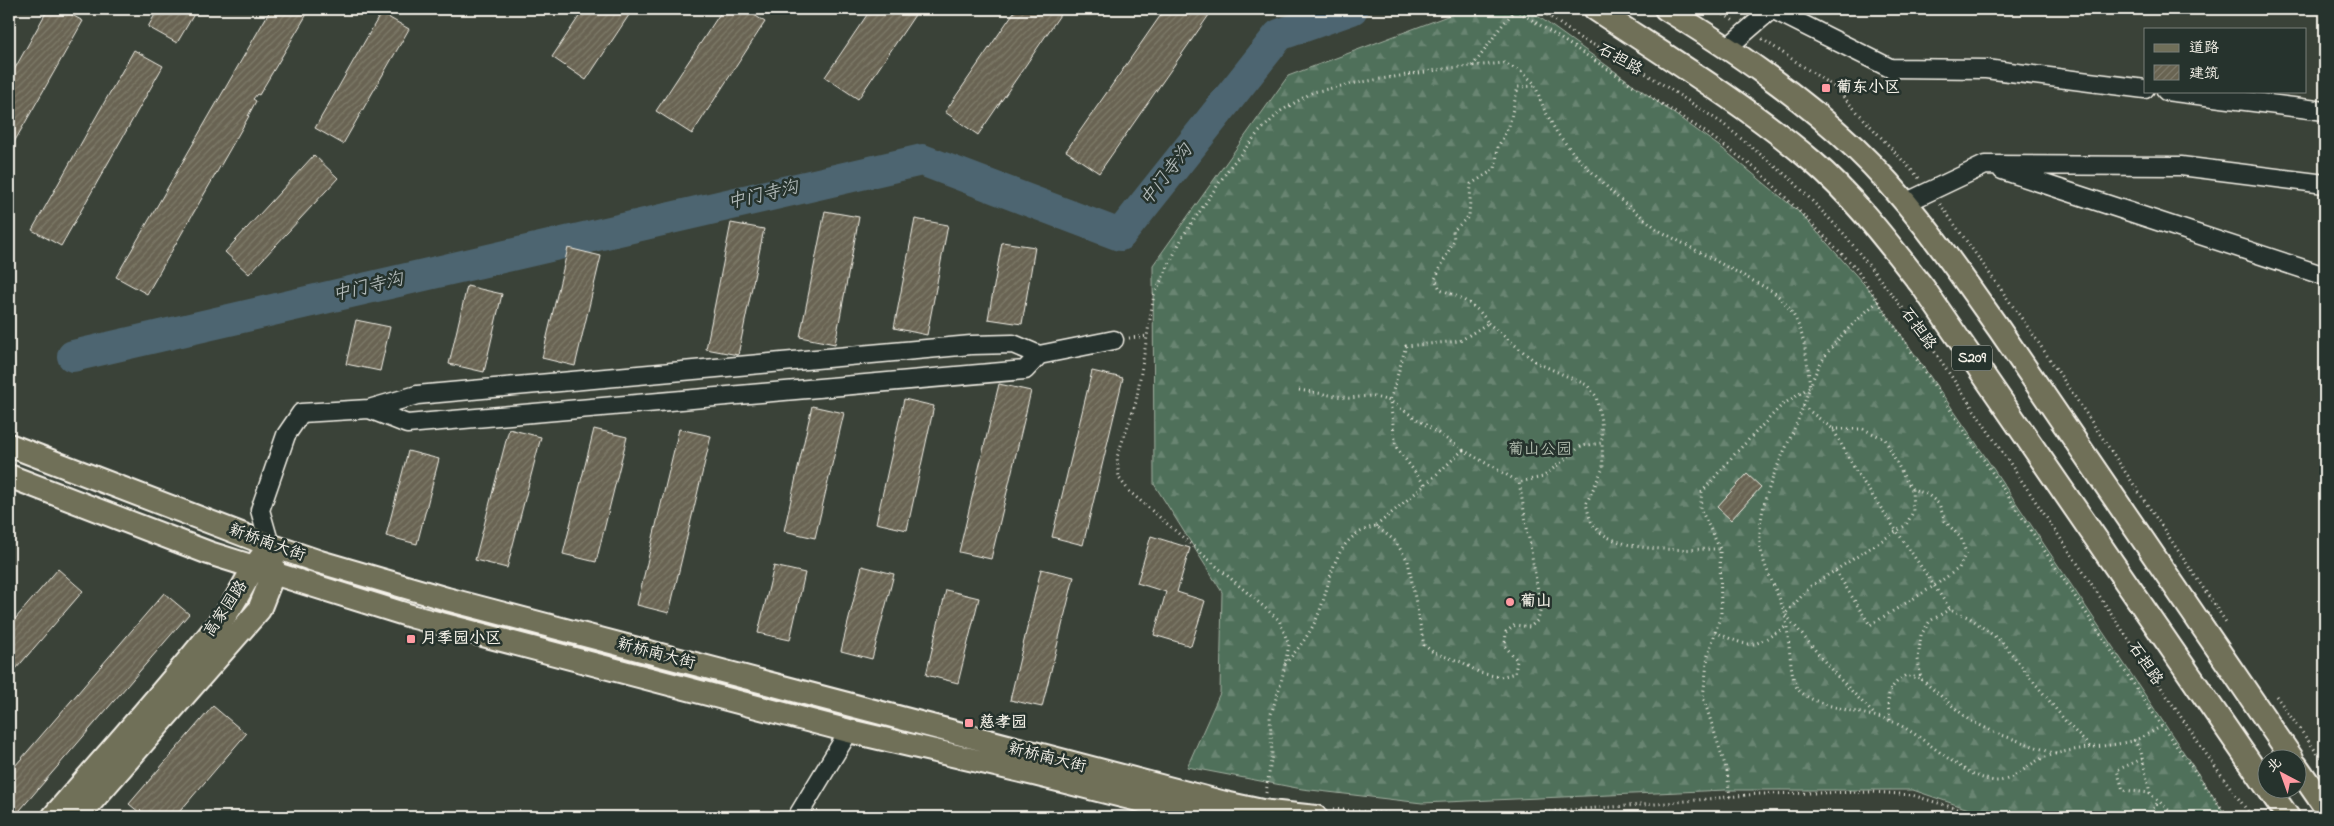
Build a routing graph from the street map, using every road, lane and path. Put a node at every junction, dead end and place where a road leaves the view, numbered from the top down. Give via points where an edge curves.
1 (1516, 9) edge
2 (1538, 9) edge
3 (1595, 9) edge
4 (1666, 9) edge
5 (1772, 9) edge
6 (1728, 47) junction
7 (1471, 66) junction
8 (1535, 86) junction
9 (2144, 89) edge
10 (2174, 92) edge
11 (2325, 111) edge
12 (1985, 165) junction
13 (2325, 184) edge
14 (1905, 203) junction
15 (2325, 276) edge
16 (1878, 302) junction
17 (1488, 323) junction
18 (1114, 340) dead end
19 (1039, 355) junction
20 (1810, 387) junction
21 (1300, 390) dead end
22 (1390, 401) junction
23 (1803, 406) junction
24 (369, 409) junction
25 (1833, 429) junction
26 (1602, 443) junction
27 (9, 446) edge
28 (1463, 450) junction
29 (9, 476) edge
30 (1519, 482) junction
31 (1425, 485) junction
32 (1912, 489) junction
33 (1376, 526) junction
34 (1897, 532) junction
35 (270, 545) junction
36 (1720, 549) junction
37 (264, 569) junction
38 (1835, 570) junction
39 (1934, 586) junction
40 (1950, 609) junction
41 (1785, 614) junction
42 (1787, 626) junction
43 (1715, 632) junction
44 (1285, 665) junction
45 (1922, 679) junction
46 (1874, 714) junction
47 (1890, 720) junction
48 (2162, 726) junction
49 (849, 731) junction
50 (2134, 740) junction
51 (2090, 748) junction
52 (2285, 748) edge
53 (2057, 754) junction
54 (2142, 759) junction
55 (2256, 771) edge
56 (2306, 779) edge
57 (1257, 791) dead end
58 (1266, 793) junction
59 (2150, 793) junction
60 (1275, 796) dead end
61 (1730, 796) junction
62 (2275, 798) edge
63 (2158, 802) junction
64 (2325, 807) edge
65 (1321, 812) edge
66 (53, 817) edge
67 (78, 817) edge
68 (797, 817) edge
69 (1206, 817) edge
70 (1464, 817) edge
71 (1984, 817) edge
72 (2148, 817) edge
73 (2176, 817) edge
74 (2228, 817) edge
75 (2252, 817) edge
76 (2288, 817) edge

1 - 7 path
1 - 16 path via 1759,171 1855,267
2 - 75 path, 石担路 via 1581,39 1622,58 1722,123 1793,182 1844,234 1920,330
3 - 55 main road, 石担路 / S209 via 1753,113 1814,163 1865,215 1924,287
4 - 6 main road, S209
5 - 6 street
5 - 9 street via 1890,68 1986,69
6 - 14 main road, S209 via 1856,149
7 - 8 path via 1504,63 1522,72
7 - 44 path via 1313,92 1281,111 1230,167 1183,236 1154,295 1136,402 1117,457 1119,478 1136,497 1279,620 1289,645
8 - 17 path via 1518,87 1509,126 1498,147 1495,168 1471,184 1469,216 1453,231 1454,240 1435,278 1440,289 1458,296 1482,312
8 - 20 path via 1557,133 1619,199 1660,231 1784,300 1796,317 1806,344
10 - 11 street
12 - 13 street via 2181,166
12 - 14 street
12 - 15 street
14 - 52 main road, S209 via 1994,322
16 - 20 path via 1852,324 1825,356
16 - 48 path
17 - 22 path via 1460,341 1406,346
17 - 26 path via 1537,363 1587,385 1596,396
18 - 19 street
19 - 24 street via 1013,344 971,345 417,395
19 - 24 street via 1025,370 407,424
20 - 23 path
20 - 36 path via 1782,405 1702,492 1700,508
21 - 22 path via 1349,398 1371,396
22 - 28 path
22 - 31 path via 1396,447
23 - 25 path
23 - 41 path via 1769,488 1762,514 1760,542 1765,567
24 - 35 street via 301,413 286,435 260,510
25 - 32 path via 1863,429 1885,438
25 - 34 path via 1857,473
26 - 30 path via 1581,446 1543,478
26 - 36 path via 1603,468 1586,504 1593,525 1610,540 1624,543 1666,549
27 - 35 main road, 新桥南大街
28 - 30 path
28 - 31 path
29 - 37 main road, 新桥南大街 via 209,553
30 - 33 path via 1541,608 1538,620 1530,627 1515,625 1506,632 1505,646 1517,660 1514,673 1500,677 1480,673 1462,662 1434,653 1424,645 1408,561 1395,541
31 - 33 path
32 - 34 path via 1913,512 1906,525
32 - 39 path via 1927,494 1938,504 1945,521 1961,538 1966,553 1959,568
33 - 44 path via 1352,535 1338,552 1318,615 1303,644
34 - 38 path
34 - 39 path
35 - 37 main road, 高家园路
35 - 65 main road, 新桥南大街 via 447,599 1225,803 1262,811
36 - 43 path via 1721,614
37 - 49 main road, 新桥南大街 via 414,617
37 - 66 main road, 高家园路
37 - 67 main road, 高家园路 via 259,610
38 - 39 path via 1870,625
38 - 41 path via 1810,586
39 - 40 path
40 - 45 path via 1930,621 1922,635 1918,659
40 - 51 path via 1970,618 2002,642
41 - 42 path
41 - 46 path via 1835,674
42 - 43 path via 1757,644 1747,646
42 - 46 path via 1795,686 1805,697
43 - 61 path via 1702,697 1727,771
44 - 58 path via 1270,717 1272,754
45 - 47 path via 1906,675 1895,683 1887,696
45 - 53 path via 1969,720
46 - 47 path
47 - 53 path via 1904,726 1977,776 1995,781 2007,780 2041,759
48 - 50 path
48 - 74 path
49 - 68 street
49 - 69 main road, 新桥南大街
50 - 51 path
50 - 54 path
51 - 53 path
54 - 59 path
54 - 59 path via 2117,770 2123,790
56 - 64 main road
57 - 58 path
58 - 60 path
59 - 63 path
61 - 70 path
61 - 71 path via 1873,792 1912,795
62 - 76 main road, 石担路 / S209
63 - 72 path
63 - 73 path
65 - 70 path

